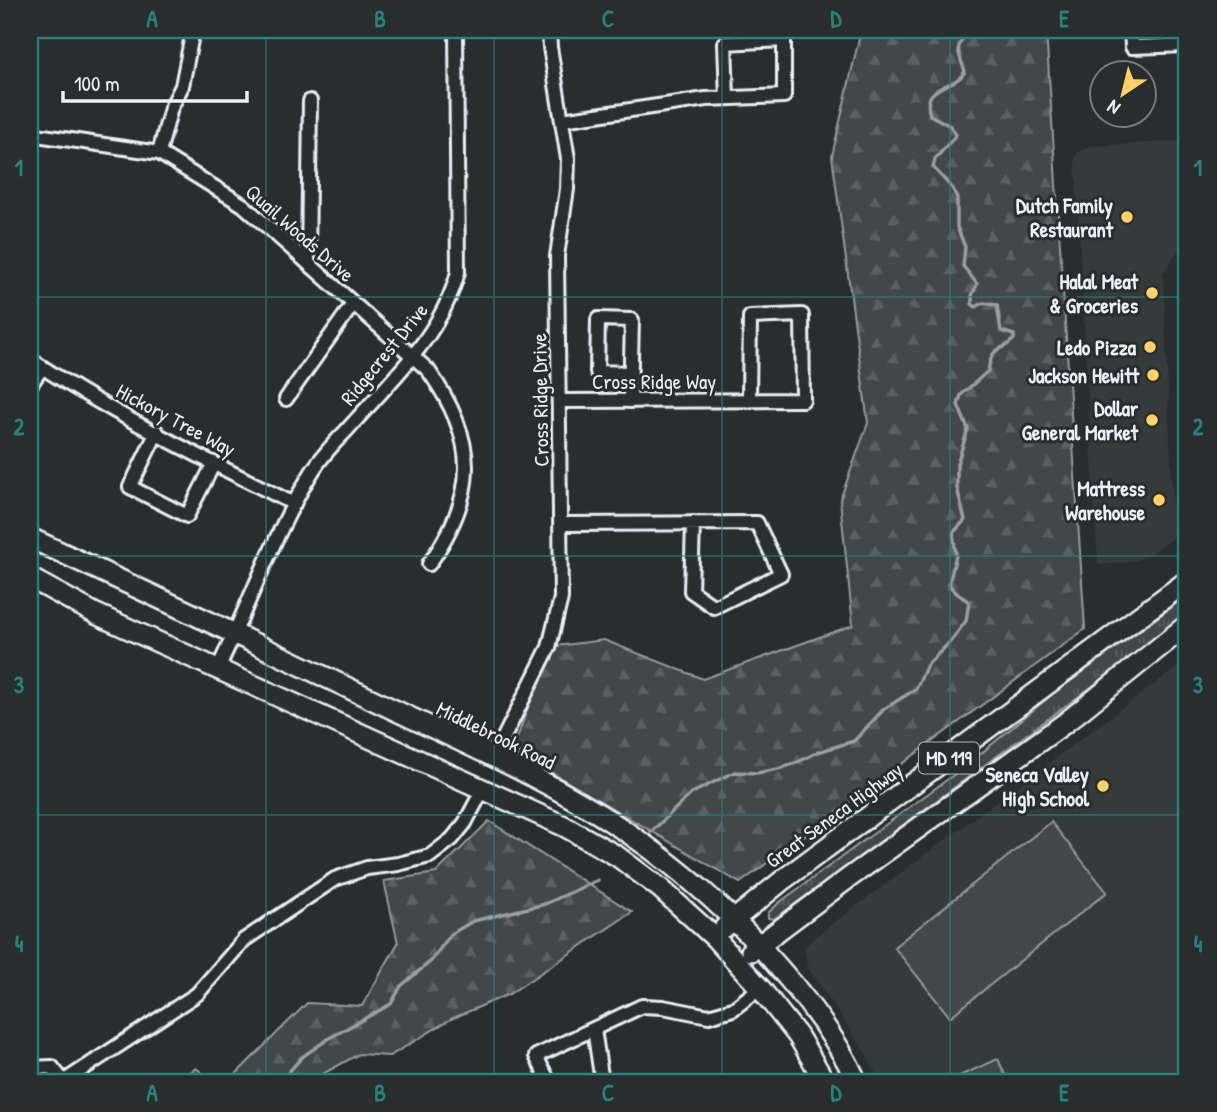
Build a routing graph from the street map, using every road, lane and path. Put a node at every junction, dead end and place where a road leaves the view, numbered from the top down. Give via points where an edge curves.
1 (193, 30) edge
2 (456, 30) edge
3 (549, 30) edge
4 (1131, 30) edge
5 (1187, 45) edge
6 (727, 98) junction
7 (310, 101) dead end
8 (562, 120) junction
9 (30, 134) edge
10 (159, 153) junction
11 (308, 263) junction
12 (353, 304) junction
13 (413, 355) junction
14 (30, 359) edge
15 (42, 368) junction
16 (631, 373) junction
17 (30, 384) edge
18 (286, 398) dead end
19 (560, 401) junction
20 (630, 401) junction
21 (749, 401) junction
22 (157, 432) junction
23 (214, 463) junction
24 (294, 504) junction
25 (694, 523) junction
26 (561, 524) junction
27 (30, 538) edge
28 (429, 564) dead end
29 (30, 578) edge
30 (1187, 582) edge
31 (1187, 625) edge
32 (235, 633) junction
33 (218, 668) junction
34 (494, 757) junction
35 (482, 791) junction
36 (733, 919) junction
37 (714, 937) junction
38 (759, 944) junction
39 (738, 962) junction
40 (760, 988) junction
41 (594, 1029) junction
42 (30, 1068) edge
43 (63, 1082) edge
44 (549, 1082) edge
45 (602, 1082) edge
46 (825, 1082) edge
47 (857, 1082) edge

1 - 10 street via 182,86
2 - 13 street, Ridgecrest Drive via 458,272 436,326
3 - 8 street, Cross Ridge Drive
4 - 5 street via 1132,47
6 - 6 street via 784,96 784,40 724,43
6 - 8 street
7 - 11 street
8 - 19 street, Cross Ridge Drive via 568,159 557,256
9 - 10 street, Quail Woods Drive
10 - 11 street, Quail Woods Drive via 243,205
11 - 12 street, Quail Woods Drive
12 - 13 street, Quail Woods Drive
12 - 18 street
13 - 24 street, Ridgecrest Drive via 313,469
13 - 28 street, Quail Woods Drive via 448,398 460,425 465,456 465,485 457,514
14 - 15 street, Hickory Tree Way
15 - 17 street
15 - 22 street, Hickory Tree Way
16 - 16 street via 632,320 598,319 597,372
16 - 20 street
19 - 20 street, Cross Ridge Way
19 - 26 street, Cross Ridge Drive
20 - 21 street, Cross Ridge Way
21 - 21 street, Cross Ridge Way via 803,400 802,316 750,317
22 - 23 street, Hickory Tree Way
22 - 23 street via 130,487 187,516
23 - 24 street, Hickory Tree Way
24 - 32 street, Ridgecrest Drive
25 - 25 street via 757,523 781,574 714,607 691,591
25 - 26 street
26 - 34 street, Cross Ridge Drive via 561,598 549,647
27 - 32 main road, Middlebrook Road
29 - 33 main road via 96,614
30 - 36 main road, Great Seneca Highway / MD 119
31 - 38 main road, MD 119 via 1065,723
32 - 33 street, Ridgecrest Drive
32 - 34 main road, Middlebrook Road
33 - 35 main road
34 - 36 main road, Middlebrook Road via 631,835
35 - 37 main road via 617,856
35 - 43 street via 465,823 430,856 335,879 243,940 197,994
36 - 37 main road, Great Seneca Highway / MD 119
36 - 38 main road, Middlebrook Road
37 - 39 main road
38 - 39 main road, MD 119
38 - 47 main road, Middlebrook Road via 811,1005
39 - 40 main road
40 - 41 street via 733,1009 709,1016 642,1006
40 - 46 main road via 798,1036
41 - 44 street via 536,1056
41 - 45 street
42 - 43 street via 52,1067

